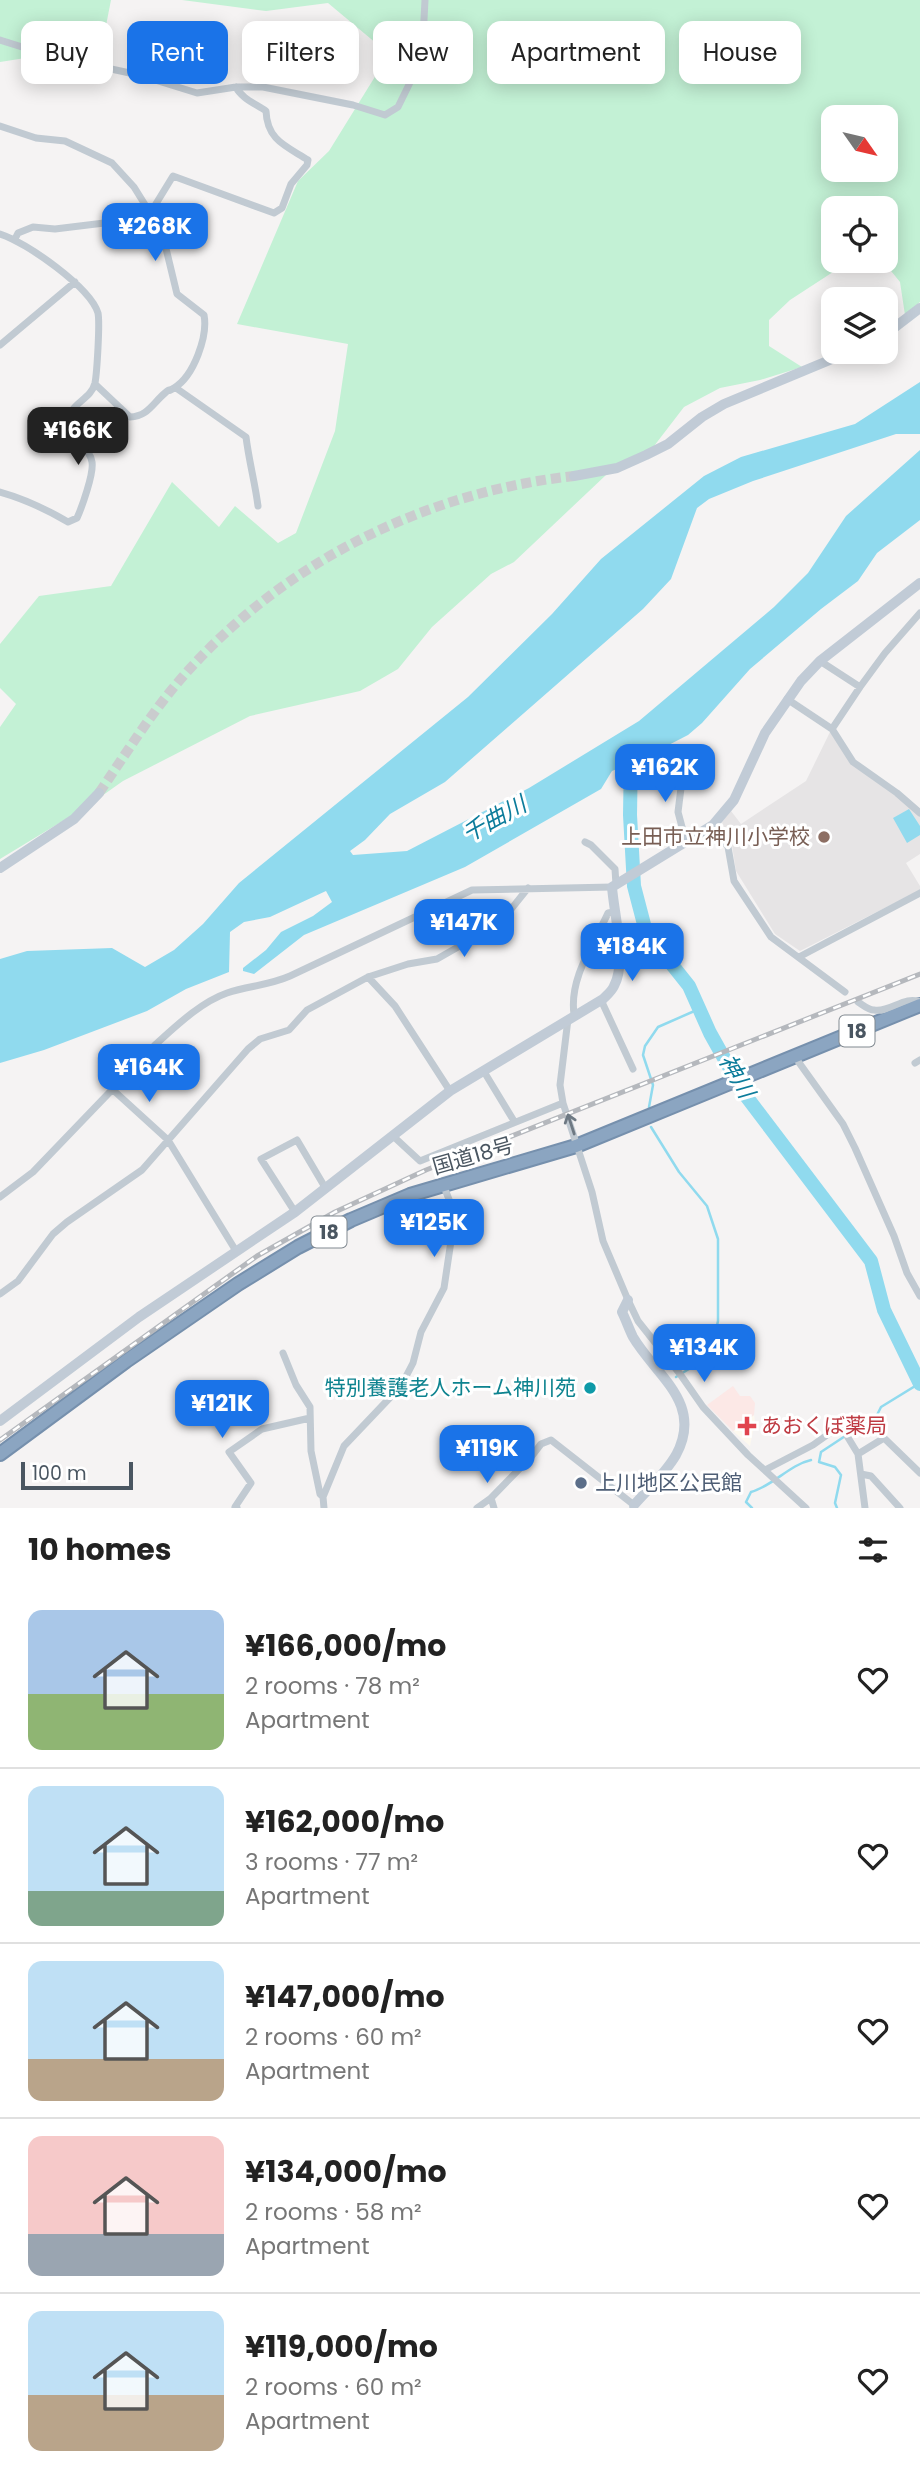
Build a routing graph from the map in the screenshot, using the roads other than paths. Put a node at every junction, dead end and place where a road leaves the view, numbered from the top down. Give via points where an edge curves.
1 (425, 0) edge
2 (0, 40) edge
3 (236, 87) junction
4 (0, 127) edge
5 (150, 210) junction
6 (0, 234) edge
7 (15, 239) junction
8 (75, 282) junction
9 (920, 308) edge
10 (898, 325) edge
11 (0, 345) edge
12 (821, 364) edge
13 (95, 384) junction
14 (176, 388) junction
15 (574, 476) tunnel mouth
16 (0, 492) edge
17 (258, 506) dead end
18 (920, 583) edge
19 (920, 613) edge
20 (820, 661) junction
21 (860, 687) junction
22 (787, 699) junction
23 (832, 729) junction
24 (684, 764) dead end
25 (99, 793) tunnel mouth
26 (920, 813) edge
27 (713, 825) junction
28 (585, 842) dead end
29 (685, 843) junction
30 (0, 868) edge
31 (614, 886) junction
32 (528, 888) junction
33 (920, 893) edge
34 (614, 912) junction
35 (799, 957) junction
36 (368, 977) junction
37 (845, 992) dead end
38 (601, 1000) junction
39 (858, 1002) dead end
40 (920, 1004) edge
41 (571, 1017) junction
42 (792, 1059) junction
43 (633, 1069) dead end
44 (483, 1070) junction
45 (112, 1089) junction
46 (450, 1091) junction
47 (563, 1102) junction
48 (514, 1121) junction
49 (393, 1136) junction
50 (168, 1140) junction
51 (576, 1146) junction
52 (443, 1184) junction
53 (326, 1189) junction
54 (0, 1197) edge
55 (295, 1212) junction
56 (236, 1251) junction
57 (0, 1294) edge
58 (920, 1296) edge
59 (628, 1300) junction
60 (283, 1353) dead end
61 (310, 1418) junction
62 (0, 1421) edge
63 (0, 1454) edge
64 (858, 1454) junction
65 (765, 1470) junction
66 (920, 1473) edge
67 (861, 1474) junction
68 (323, 1497) junction
69 (491, 1499) junction
70 (633, 1507) edge
71 (237, 1508) edge
72 (324, 1508) edge
73 (477, 1508) edge
74 (494, 1508) edge
75 (806, 1508) edge
76 (865, 1508) edge
77 (900, 1508) edge

1 - 3 street via 422,58 398,107 385,115 276,89
2 - 3 street via 197,93
3 - 5 street via 266,111 270,133 308,160 291,184 282,208 274,213 173,176
4 - 5 street via 65,141 112,163
5 - 7 street via 137,219 55,229 33,227
5 - 14 street via 162,232 177,294 204,315 207,328 194,364
6 - 7 street
7 - 8 street
8 - 11 street
8 - 13 street via 97,312
9 - 10 street
12 - 15 street via 712,409 646,456 617,468
13 - 14 street via 130,417 150,411 166,391
13 - 16 street via 70,412 69,428 92,461 77,518 68,522
14 - 17 street via 246,437
18 - 20 street
19 - 21 street
20 - 21 street
20 - 22 street
21 - 23 street
22 - 23 street
22 - 27 street via 765,733 734,800
23 - 26 street via 853,762
24 - 29 street via 678,812
25 - 30 street via 74,819
27 - 29 street
27 - 35 street via 728,847 734,881 758,919 771,937
28 - 31 street via 615,869
29 - 31 street
31 - 32 street
31 - 34 street
32 - 36 street via 500,923 437,959
32 - 45 street via 472,890 274,983 225,993 178,1025
33 - 35 street
34 - 38 street via 618,977
34 - 41 street via 608,913 578,977
35 - 37 street
36 - 46 street via 395,1006
36 - 50 street via 307,1010 289,1030 260,1039
38 - 41 street
38 - 43 street
39 - 40 street via 878,1011 911,999
40 - 42 highway, 国道18号 / 18
41 - 44 street
41 - 47 street via 560,1085
42 - 51 highway, 国道18号 / 18
42 - 58 street via 849,1136
44 - 46 street
44 - 48 street
45 - 50 street
45 - 54 street via 33,1172
46 - 49 street
47 - 48 street
51 -> 47 street
48 - 49 street via 420,1161
49 - 53 street
50 - 56 street
50 - 57 street via 142,1170 60,1227 18,1281
51 - 52 highway, 国道18号 / 18
51 - 59 street via 603,1241
52 - 63 highway, 国道18号 / 18 via 351,1220 271,1263
52 - 68 street via 450,1202 451,1241 444,1288 401,1386 344,1446
53 - 55 street
53 - 55 street via 297,1140 261,1159
55 - 56 street
56 - 62 street
59 - 65 street via 638,1321 703,1407
59 - 70 street via 622,1312 634,1338 676,1393 684,1418 676,1455
60 - 61 street via 310,1407
61 - 68 street via 311,1451
61 - 71 street via 262,1429 229,1452 251,1483
64 - 65 street via 842,1424
64 - 66 street via 884,1438
64 - 67 street
65 - 75 street
67 - 76 street
67 - 77 street via 871,1476
68 - 72 street
69 - 70 street via 541,1444 551,1440
69 - 73 street
69 - 74 street

